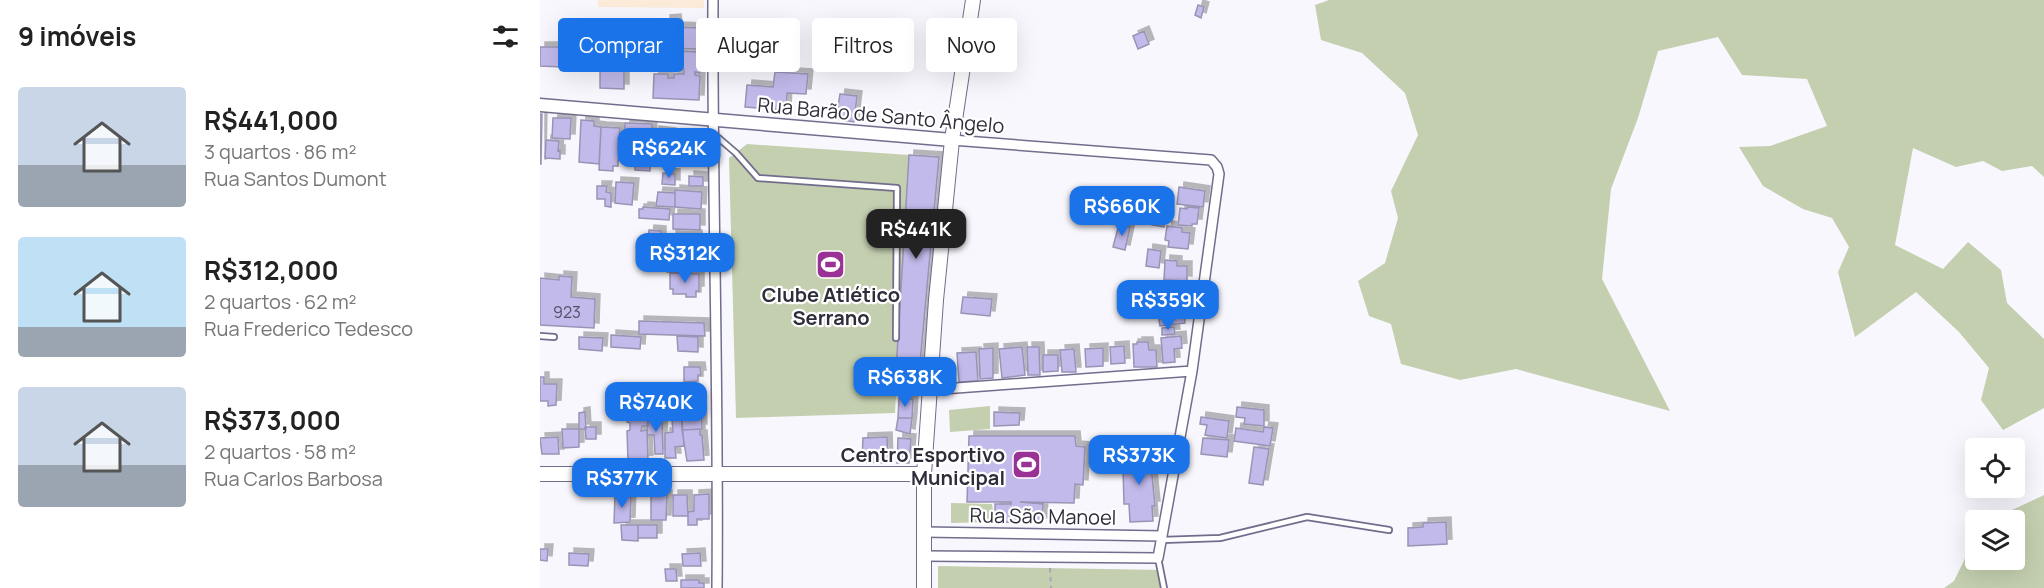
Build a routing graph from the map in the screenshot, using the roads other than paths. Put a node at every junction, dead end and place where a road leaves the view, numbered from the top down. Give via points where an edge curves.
1 (713, 0) edge
2 (973, 0) edge
3 (540, 105) edge
4 (712, 120) junction
5 (712, 133) junction
6 (952, 140) junction
7 (540, 336) edge
8 (554, 337) dead end
9 (896, 338) dead end
10 (1192, 371) junction
11 (929, 390) junction
12 (540, 474) edge
13 (718, 474) junction
14 (924, 474) junction
15 (1389, 530) dead end
16 (924, 532) junction
17 (1162, 538) junction
18 (924, 555) junction
19 (1158, 558) junction
20 (717, 588) edge
21 (924, 588) edge
22 (1164, 588) edge

1 - 4 street
2 - 6 main road
3 - 4 street, Rua Barão de Santo Ângelo
4 - 5 street
4 - 6 street, Rua Barão de Santo Ângelo
5 - 9 lane via 758,178 897,188
5 - 13 street
6 - 10 street, Rua Barão de Santo Ângelo via 1211,160 1219,174
6 - 11 main road
7 - 8 lane
10 - 11 street
10 - 17 street
11 - 14 main road
12 - 13 main road
13 - 14 main road
13 - 20 street
14 - 16 main road
15 - 17 lane via 1307,517 1220,538
16 - 17 street, Rua São Manoel
16 - 18 main road
17 - 19 street
18 - 19 street, Rua São Manoel
18 - 21 main road
19 - 22 lane

